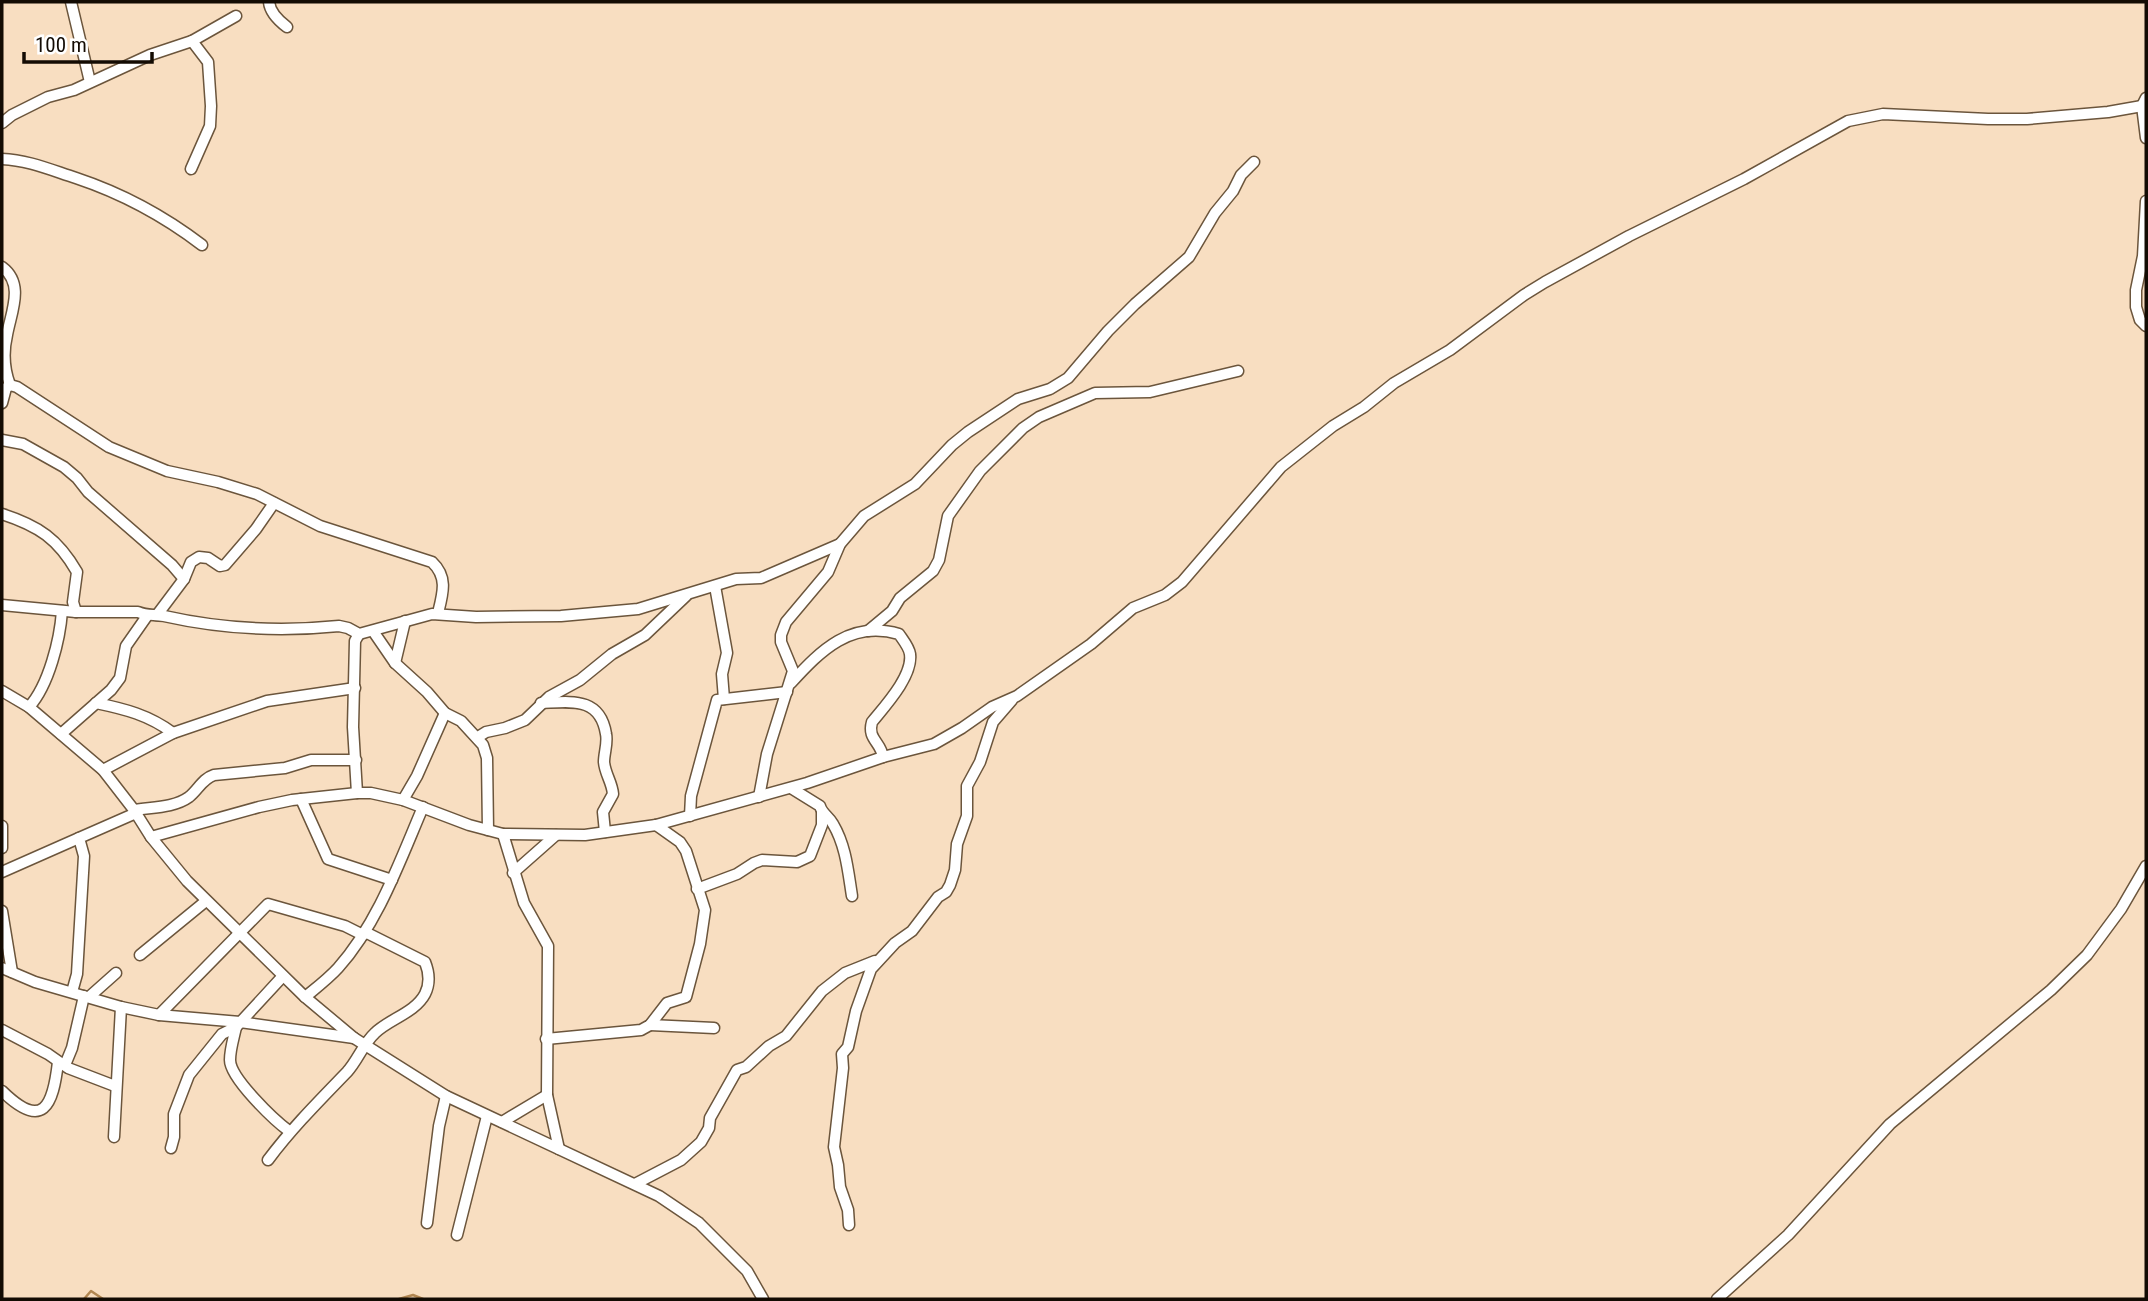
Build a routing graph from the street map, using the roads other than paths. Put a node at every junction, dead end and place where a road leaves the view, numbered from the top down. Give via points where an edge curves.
1 (71, 2) edge
2 (269, 2) edge
3 (236, 16) dead end
4 (287, 27) dead end
5 (192, 41) junction
6 (90, 82) junction
7 (2144, 102) edge
8 (2, 123) edge
9 (2146, 138) edge
10 (2, 159) edge
11 (1254, 162) dead end
12 (191, 169) dead end
13 (2146, 201) edge
14 (202, 245) dead end
15 (2, 267) edge
16 (2146, 326) edge
17 (1238, 371) dead end
18 (10, 385) junction
19 (2, 403) edge
20 (2, 440) edge
21 (274, 503) junction
22 (2, 514) edge
23 (840, 544) junction
24 (184, 579) junction
25 (715, 586) junction
26 (688, 594) junction
27 (2, 605) edge
28 (62, 611) junction
29 (76, 612) junction
30 (438, 613) junction
31 (152, 615) junction
32 (405, 621) junction
33 (373, 631) junction
34 (868, 631) junction
35 (359, 634) junction
36 (395, 663) junction
37 (355, 688) junction
38 (788, 688) junction
39 (2, 691) edge
40 (1017, 696) junction
41 (724, 699) junction
42 (96, 703) junction
43 (541, 703) junction
44 (30, 706) junction
45 (445, 713) junction
46 (173, 733) junction
47 (61, 734) junction
48 (478, 737) junction
49 (883, 757) junction
50 (356, 760) junction
51 (103, 770) junction
52 (791, 788) junction
53 (357, 793) junction
54 (759, 797) junction
55 (301, 799) junction
56 (403, 800) junction
57 (423, 807) junction
58 (135, 811) junction
59 (822, 812) junction
60 (690, 816) junction
61 (2, 825) edge
62 (656, 825) junction
63 (488, 830) junction
64 (605, 832) junction
65 (503, 834) junction
66 (556, 835) junction
67 (151, 837) junction
68 (79, 838) junction
69 (2, 848) edge
70 (2, 855) edge
71 (2146, 866) edge
72 (3, 872) edge
73 (513, 873) junction
74 (392, 880) junction
75 (697, 889) junction
76 (852, 896) dead end
77 (206, 901) junction
78 (2, 911) edge
79 (240, 933) junction
80 (364, 934) junction
81 (140, 955) dead end
82 (880, 957) junction
83 (7, 970) edge
84 (116, 973) dead end
85 (283, 975) junction
86 (81, 995) junction
87 (305, 997) junction
88 (121, 1007) junction
89 (159, 1015) junction
90 (238, 1024) junction
91 (650, 1025) junction
92 (714, 1028) dead end
93 (2, 1030) edge
94 (354, 1038) junction
95 (546, 1039) junction
96 (364, 1045) junction
97 (207, 1051) junction
98 (230, 1061) junction
99 (61, 1063) junction
100 (115, 1086) junction
101 (2, 1091) edge
102 (547, 1095) junction
103 (446, 1096) junction
104 (487, 1116) junction
105 (502, 1122) junction
106 (289, 1131) junction
107 (114, 1137) dead end
108 (171, 1149) dead end
109 (559, 1149) junction
110 (268, 1160) dead end
111 (635, 1184) junction
112 (427, 1223) dead end
113 (849, 1225) dead end
114 (457, 1235) dead end
115 (763, 1299) edge
116 (1717, 1299) edge

1 - 6 street
2 - 4 street
3 - 5 street
5 - 6 street
5 - 12 street via 208,62 211,106 210,126
6 - 8 street via 37,102
7 - 9 street
7 - 40 street via 2108,112 2027,119 1883,114 1848,121 1629,236 1524,295 1281,467 1182,582 1133,608
10 - 14 street via 50,167 100,185
11 - 23 street via 1241,174 1189,257 1108,331 1069,379 1018,399 968,432 915,484 864,516
13 - 16 street via 2136,289 2136,307
15 - 18 street via 15,292 4,363
17 - 34 street via 1150,392 1095,393 1023,428 980,471 948,516 933,571
18 - 19 street
18 - 21 street via 108,447 167,471 218,482
20 - 24 street via 23,444 64,467
21 - 24 street via 225,565 199,557 191,562
21 - 30 street via 320,526 432,562 444,589
22 - 29 street via 40,529 60,547 77,572
23 - 25 street via 761,578
23 - 38 street via 828,572 786,622 781,642 793,671
24 - 31 street
25 - 26 street
25 - 41 street via 727,653 722,674
26 - 30 street via 638,609 588,615
26 - 43 street via 645,635
27 - 28 street
28 - 29 street
28 - 44 street via 55,652
29 - 31 street
30 - 32 street
31 - 35 street via 243,628 339,626
31 - 42 street via 126,646 120,678
32 - 33 street
32 - 36 street
33 - 35 street
33 - 36 street
34 - 38 street via 831,644
34 - 49 street via 899,634 910,653 901,684 870,729
35 - 37 street
36 - 45 street
37 - 46 street via 267,701
37 - 50 street
38 - 41 street
38 - 54 street
39 - 44 street
40 - 49 street via 934,744
40 - 82 street via 993,722 967,786 967,816 950,885 912,931
41 - 60 street via 715,705
42 - 46 street via 146,716
42 - 47 street
43 - 48 street via 525,720
43 - 64 street via 579,702 601,717 607,736 604,762 613,794 603,812
44 - 47 street
45 - 48 street via 454,715
45 - 56 street
46 - 51 street
47 - 51 street
48 - 63 street via 487,758
49 - 52 street
50 - 53 street
50 - 58 street via 312,760 285,768 214,775 180,802
51 - 58 street
52 - 54 street
52 - 59 street via 820,806
53 - 55 street
53 - 56 street
54 - 60 street
55 - 67 street
55 - 74 street via 328,859
56 - 57 street
57 - 63 street
57 - 74 street
58 - 67 street
58 - 68 street
59 - 75 street via 810,856 797,862 762,860
59 - 76 street via 832,821 843,847
60 - 62 street
61 - 69 street
62 - 64 street
62 - 75 street via 680,842
63 - 65 street
64 - 66 street
65 - 66 street
65 - 73 street
66 - 73 street
67 - 77 street
68 - 72 street
68 - 86 street via 84,856 77,974
70 - 72 street
71 - 116 street via 2087,955 1890,1124 1788,1235
73 - 95 street via 548,946
74 - 80 street
75 - 91 street via 705,910 686,997 667,1003
77 - 79 street
77 - 81 street
78 - 83 street
79 - 80 street via 272,904
79 - 85 street
79 - 89 street
80 - 87 street via 336,970
80 - 96 street via 425,962 428,982 419,1001
82 - 111 street via 845,973 822,991 786,1036 737,1070 701,1142 681,1160
82 - 113 street via 863,986 842,1054 834,1147
83 - 86 street
84 - 86 street
85 - 87 street
85 - 90 street
86 - 88 street
86 - 99 street via 72,1048
87 - 94 street
88 - 89 street
88 - 100 street
89 - 90 street
90 - 94 street
90 - 97 street
90 - 98 street
91 - 92 street
91 - 95 street via 641,1030
93 - 99 street
94 - 96 street
95 - 102 street
96 - 103 street
96 - 106 street via 349,1070
97 - 98 street
97 - 108 street via 181,1092
98 - 106 street via 254,1098
99 - 100 street
99 - 101 street via 54,1090 42,1109 24,1110
100 - 107 street
102 - 105 street
102 - 109 street
103 - 104 street
103 - 112 street
104 - 105 street
104 - 114 street
105 - 109 street
106 - 110 street
109 - 111 street
111 - 115 street via 699,1223 747,1271

